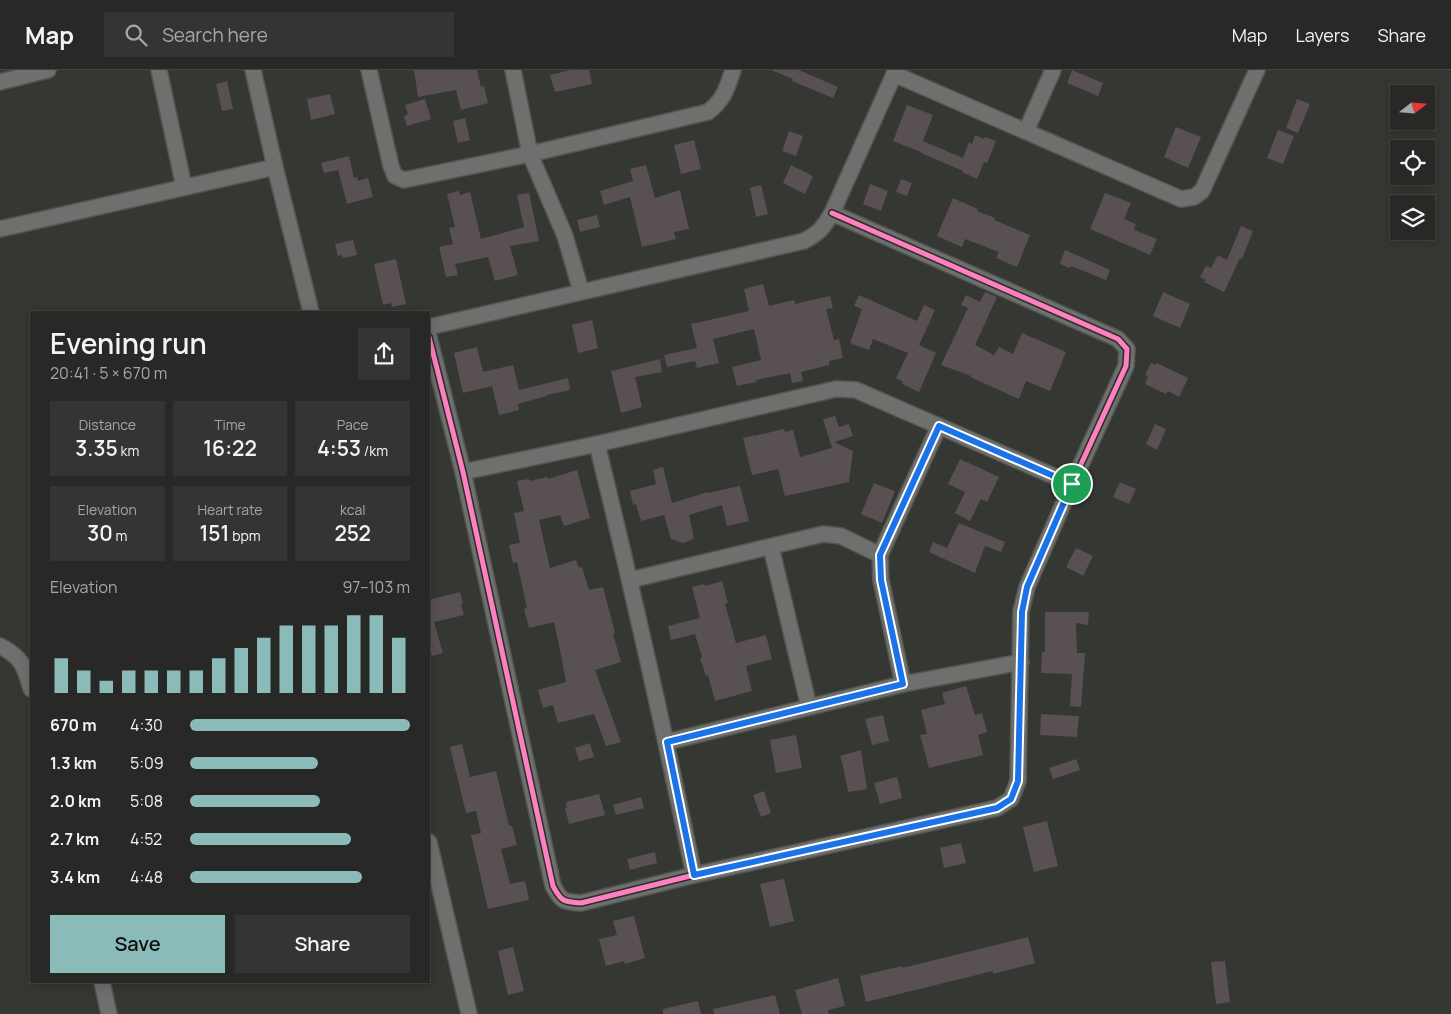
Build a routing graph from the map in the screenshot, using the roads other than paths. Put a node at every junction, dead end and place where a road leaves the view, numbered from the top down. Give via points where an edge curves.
1 (48, 70) edge
2 (159, 70) edge
3 (253, 70) edge
4 (368, 70) edge
5 (512, 70) edge
6 (733, 70) edge
7 (1053, 70) edge
8 (1257, 70) edge
9 (895, 72) edge
10 (6, 77) edge
11 (1026, 131) junction
12 (530, 154) junction
13 (275, 167) junction
14 (184, 187) junction
15 (832, 213) junction
16 (0, 229) edge
17 (581, 291) junction
18 (311, 311) edge
19 (430, 327) edge
20 (430, 342) edge
21 (939, 426) junction
22 (597, 444) junction
23 (463, 472) junction
24 (1072, 484) junction
25 (771, 547) junction
26 (880, 555) junction
27 (630, 580) junction
28 (0, 646) edge
29 (1021, 662) junction
30 (903, 684) junction
31 (30, 685) edge
32 (809, 706) junction
33 (667, 742) junction
34 (430, 846) edge
35 (694, 875) junction
36 (102, 983) edge
37 (110, 1014) edge
38 (469, 1014) edge

1 - 10 street
2 - 14 street
3 - 13 street
4 - 12 street via 395,176 404,180
5 - 12 street
6 - 12 street via 718,105 708,112
7 - 11 street
8 - 11 street via 1202,191 1194,197 1181,198
9 - 11 street
9 - 15 street
12 - 17 street via 565,236
13 - 14 street
13 - 18 street
14 - 16 street
15 - 17 street via 824,227 804,241
15 - 24 street via 1118,339 1127,350 1126,366
17 - 19 street
20 - 23 street
21 - 22 street via 856,390 836,389
21 - 24 street
21 - 26 street
22 - 23 street
22 - 27 street
23 - 35 street via 558,897 566,902 580,903
24 - 29 street via 1027,587 1022,612
25 - 26 street via 823,534 841,536
25 - 27 street
25 - 32 street
26 - 30 street via 881,580
27 - 33 street
28 - 31 street via 22,661
29 - 30 street
29 - 35 street via 1018,781 1011,799 997,808
30 - 32 street
32 - 33 street
33 - 35 street
34 - 38 street
36 - 37 street

